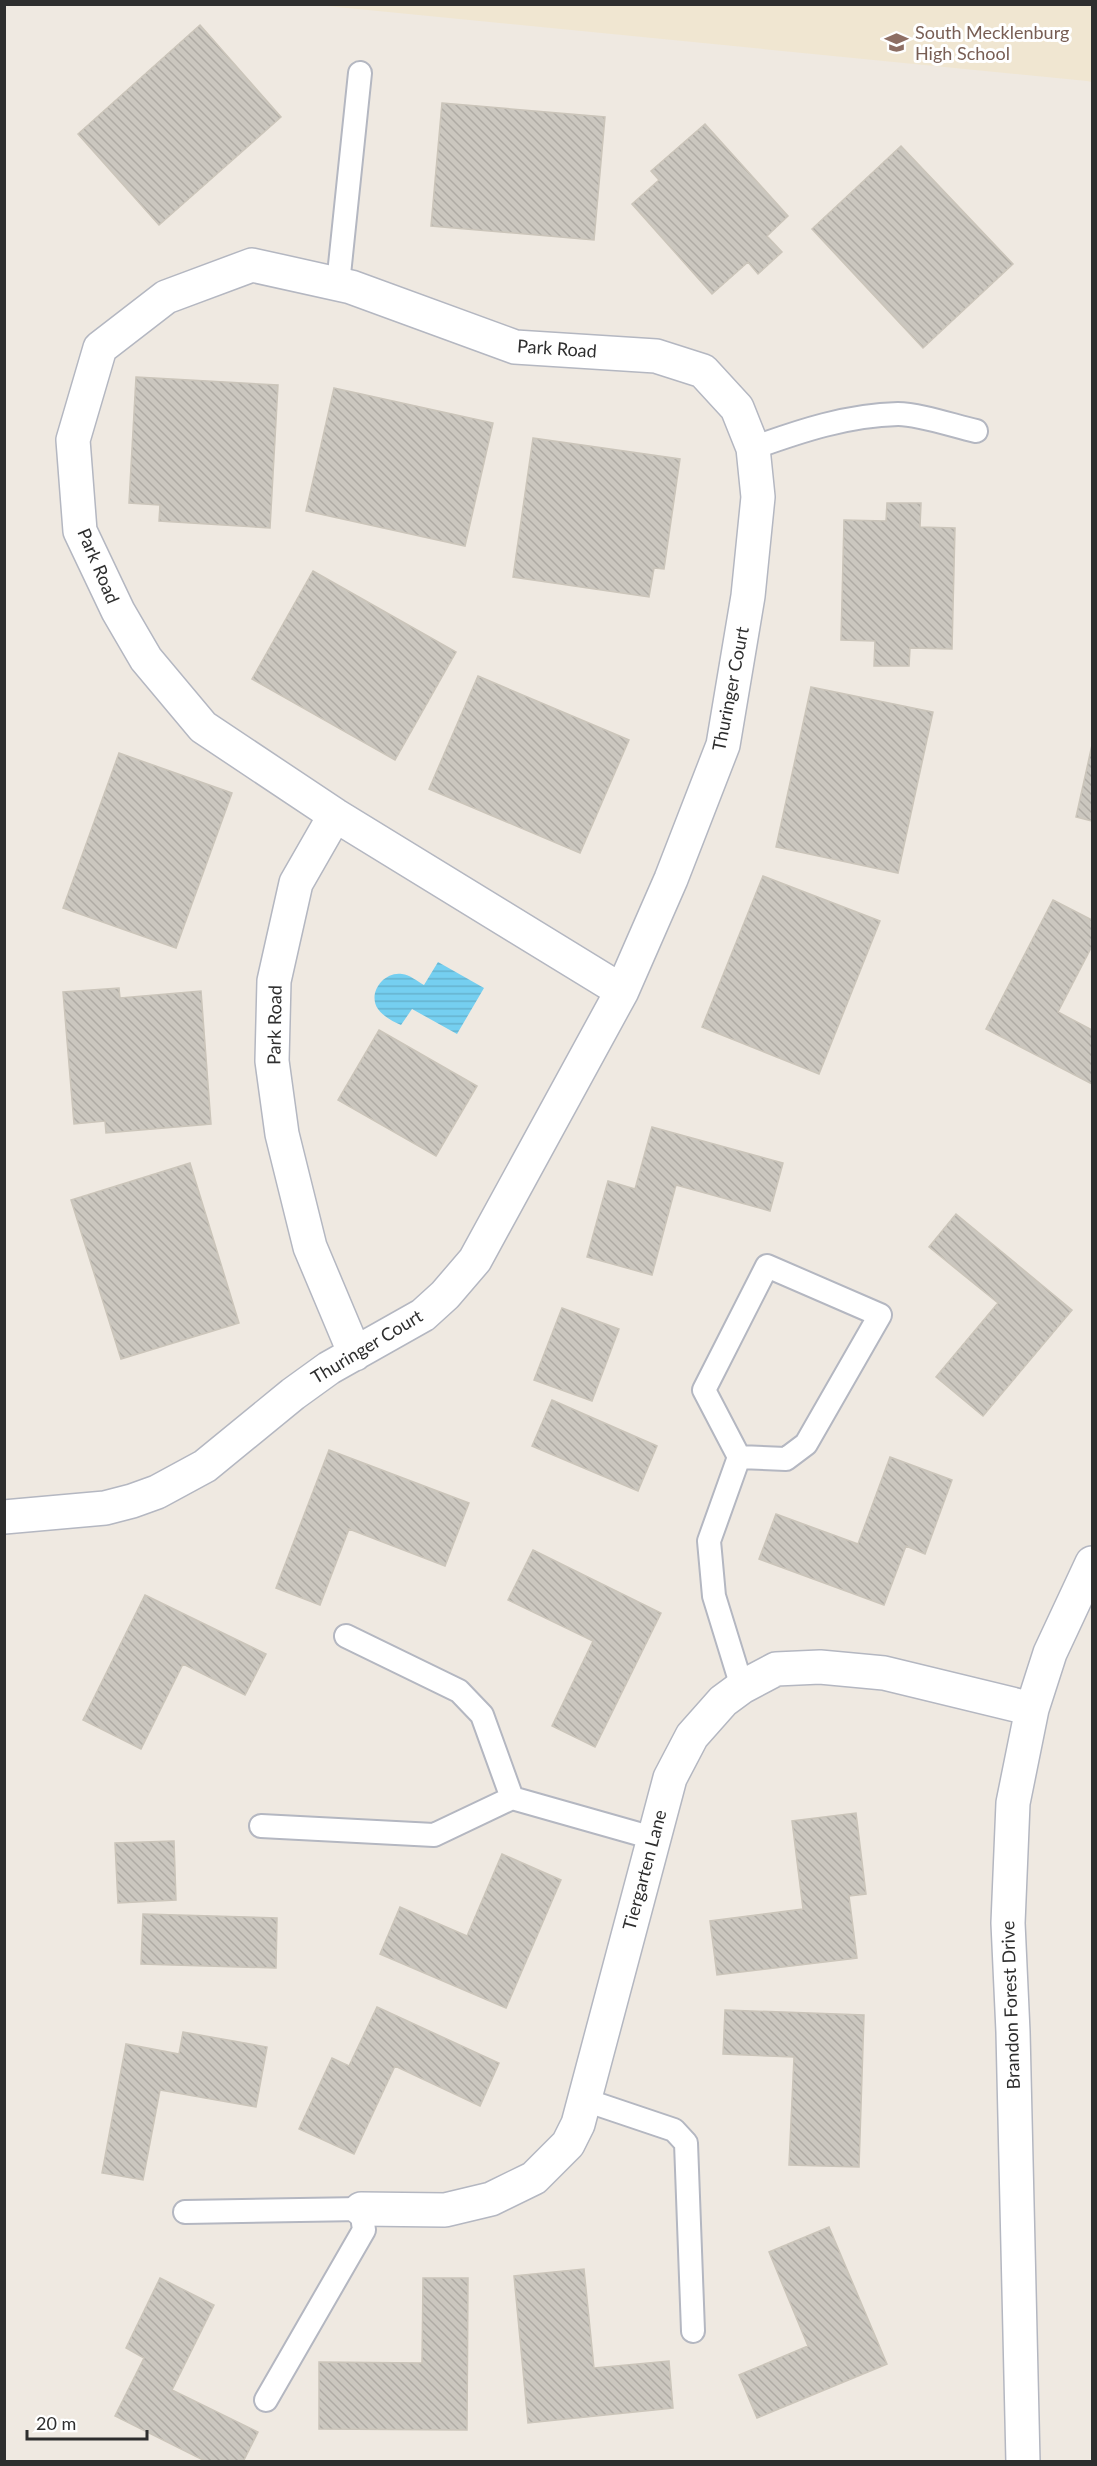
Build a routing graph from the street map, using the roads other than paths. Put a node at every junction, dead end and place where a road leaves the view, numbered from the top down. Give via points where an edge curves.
1 (360, 73) dead end
2 (338, 284) junction
3 (736, 408) joint
4 (976, 431) dead end
5 (753, 448) junction
6 (335, 815) junction
7 (622, 991) junction
8 (355, 1354) junction
9 (739, 1457) junction
10 (4, 1517) edge
11 (1092, 1563) edge
12 (346, 1636) dead end
13 (742, 1687) junction
14 (1032, 1708) junction
15 (512, 1798) junction
16 (261, 1826) dead end
17 (653, 1838) junction
18 (585, 2100) junction
19 (361, 2210) junction
20 (185, 2212) dead end
21 (693, 2331) dead end
22 (266, 2400) dead end
23 (1023, 2462) edge

1 - 2 lane
2 - 3 street, Park Road via 515,347 656,356 703,371
2 - 6 street, Park Road via 252,264 166,297 100,348 73,440 80,531 146,659 203,727
3 - 5 street, Thuringer Court
4 - 5 lane via 900,414 809,428
5 - 7 street, Thuringer Court via 758,497 723,745
6 - 7 street
6 - 8 street, Park Road via 296,883 274,981 272,1061 282,1134 310,1247
7 - 8 street, Thuringer Court via 475,1260 423,1315
8 - 10 street, Thuringer Court via 293,1394 205,1466 157,1492 105,1508
9 - 9 lane via 704,1390 767,1266 880,1315 806,1444 786,1459
9 - 13 lane via 709,1541 714,1596
11 - 14 street, Brandon Forest Drive via 1050,1653
12 - 15 lane via 459,1691 482,1715
13 - 14 street, Tiergarten Lane via 776,1669 820,1667 884,1673
13 - 17 street, Tiergarten Lane via 723,1701 692,1736 670,1778
14 - 23 street, Brandon Forest Drive via 1013,1803 1008,1923
15 - 16 lane via 434,1835
15 - 17 lane
17 - 18 street, Tiergarten Lane
18 - 19 street, Tiergarten Lane via 568,2144 534,2178 491,2199 445,2210
18 - 21 lane via 674,2130 686,2143
19 - 20 lane
19 - 22 lane via 364,2230

